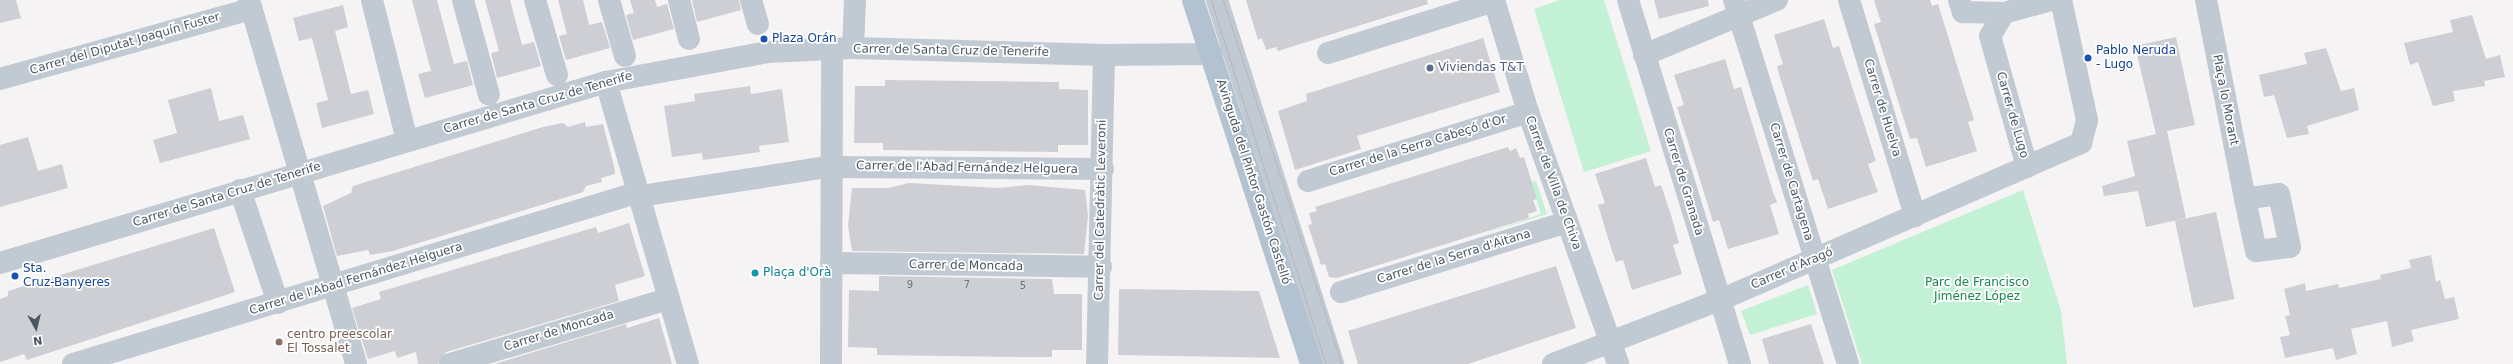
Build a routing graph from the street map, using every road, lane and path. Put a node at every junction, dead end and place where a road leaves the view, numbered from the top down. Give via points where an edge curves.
1 (372, 0) edge
2 (463, 0) edge
3 (535, 0) edge
4 (609, 0) edge
5 (679, 0) edge
6 (751, 0) edge
7 (855, 0) edge
8 (1193, 0) edge
9 (1217, 0) edge
10 (1628, 0) edge
11 (1777, 0) edge
12 (1849, 0) edge
13 (1959, 0) edge
14 (2051, 0) edge
15 (2061, 0) edge
16 (2206, 0) edge
17 (1494, 1) edge
18 (250, 4) edge
19 (1737, 8) edge
20 (2004, 13) junction
21 (758, 24) dead end
22 (690, 39) dead end
23 (843, 49) junction
24 (1328, 53) dead end
25 (1212, 54) junction
26 (1104, 55) junction
27 (1644, 55) junction
28 (624, 56) dead end
29 (557, 75) dead end
30 (0, 79) edge
31 (606, 82) junction
32 (490, 95) dead end
33 (1528, 112) junction
34 (407, 140) junction
35 (2027, 166) junction
36 (826, 167) junction
37 (1102, 169) junction
38 (298, 174) junction
39 (1308, 181) dead end
40 (240, 190) junction
41 (646, 193) junction
42 (2245, 199) dead end
43 (1915, 216) junction
44 (1567, 222) junction
45 (1815, 259) junction
46 (0, 263) edge
47 (831, 263) junction
48 (1101, 267) junction
49 (332, 286) junction
50 (1341, 292) dead end
51 (668, 299) junction
52 (1720, 300) junction
53 (278, 303) junction
54 (1615, 354) edge
55 (73, 364) edge
56 (356, 364) edge
57 (450, 364) edge
58 (688, 364) edge
59 (831, 364) edge
60 (1097, 364) edge
61 (1310, 364) edge
62 (1333, 364) edge
63 (1553, 364) edge
64 (1740, 364) edge
65 (1848, 364) edge

1 - 34 street
2 - 32 street
3 - 29 street
4 - 28 street
5 - 22 street
6 - 21 street
7 - 23 street
8 - 25 main road, Avinguda del Pintor Gastón Castelló
9 - 62 street, Avinguda del Pintor Gastón Castelló
10 - 27 street, Carrer de Granada
11 - 19 street
12 - 43 street, Carrer de Huelva
13 - 20 street via 1963,12
14 - 20 street
15 - 35 street, Carrer de Lugo via 2087,120 2081,143
16 - 42 street, Plaça lo Morant
17 - 24 street
17 - 33 street, Carrer de Villa de Chiva
18 - 30 street, Carrer del Diputat Joaquín Fuster
18 - 38 street
19 - 27 street
19 - 45 street, Carrer de Cartagena
20 - 35 street, Carrer de Lugo via 1990,36
23 - 26 street, Carrer de Santa Cruz de Tenerife
23 - 31 street, Carrer de Santa Cruz de Tenerife via 768,52
23 - 36 street
25 - 26 street, Carrer de Santa Cruz de Tenerife
25 - 61 main road, Avinguda del Pintor Gastón Castelló
26 - 37 street, Carrer del Catedràtic Leveroni
27 - 52 street, Carrer de Granada
31 - 34 street, Carrer de Santa Cruz de Tenerife
31 - 41 street
33 - 39 street, Carrer de la Serra Cabeçó d'Or
33 - 44 street, Carrer de Villa de Chiva
34 - 38 street, Carrer de Santa Cruz de Tenerife
35 - 43 street, Carrer d'Aragó
36 - 37 street, Carrer de l'Abad Fernández Helguera
36 - 41 street
36 - 47 street
37 - 48 street, Carrer del Catedràtic Leveroni
38 - 40 street, Carrer de Santa Cruz de Tenerife
38 - 49 street
40 - 46 street, Carrer de Santa Cruz de Tenerife
40 - 53 street
41 - 49 street, Carrer de l'Abad Fernández Helguera
41 - 51 street
43 - 45 street, Carrer d'Aragó
44 - 50 street, Carrer de la Serra d'Aitana
44 - 54 street, Carrer de Villa de Chiva
45 - 52 street, Carrer d'Aragó
45 - 65 street, Carrer de Cartagena
47 - 48 street, Carrer de Moncada
47 - 59 street
48 - 60 street, Carrer del Catedràtic Leveroni
49 - 53 street, Carrer de l'Abad Fernández Helguera
49 - 56 street
51 - 57 street, Carrer de Moncada
51 - 58 street
52 - 54 street, Carrer d'Aragó
52 - 64 street, Carrer de Granada
53 - 55 street, Carrer de l'Abad Fernández Helguera
54 - 63 street, Carrer d'Aragó

